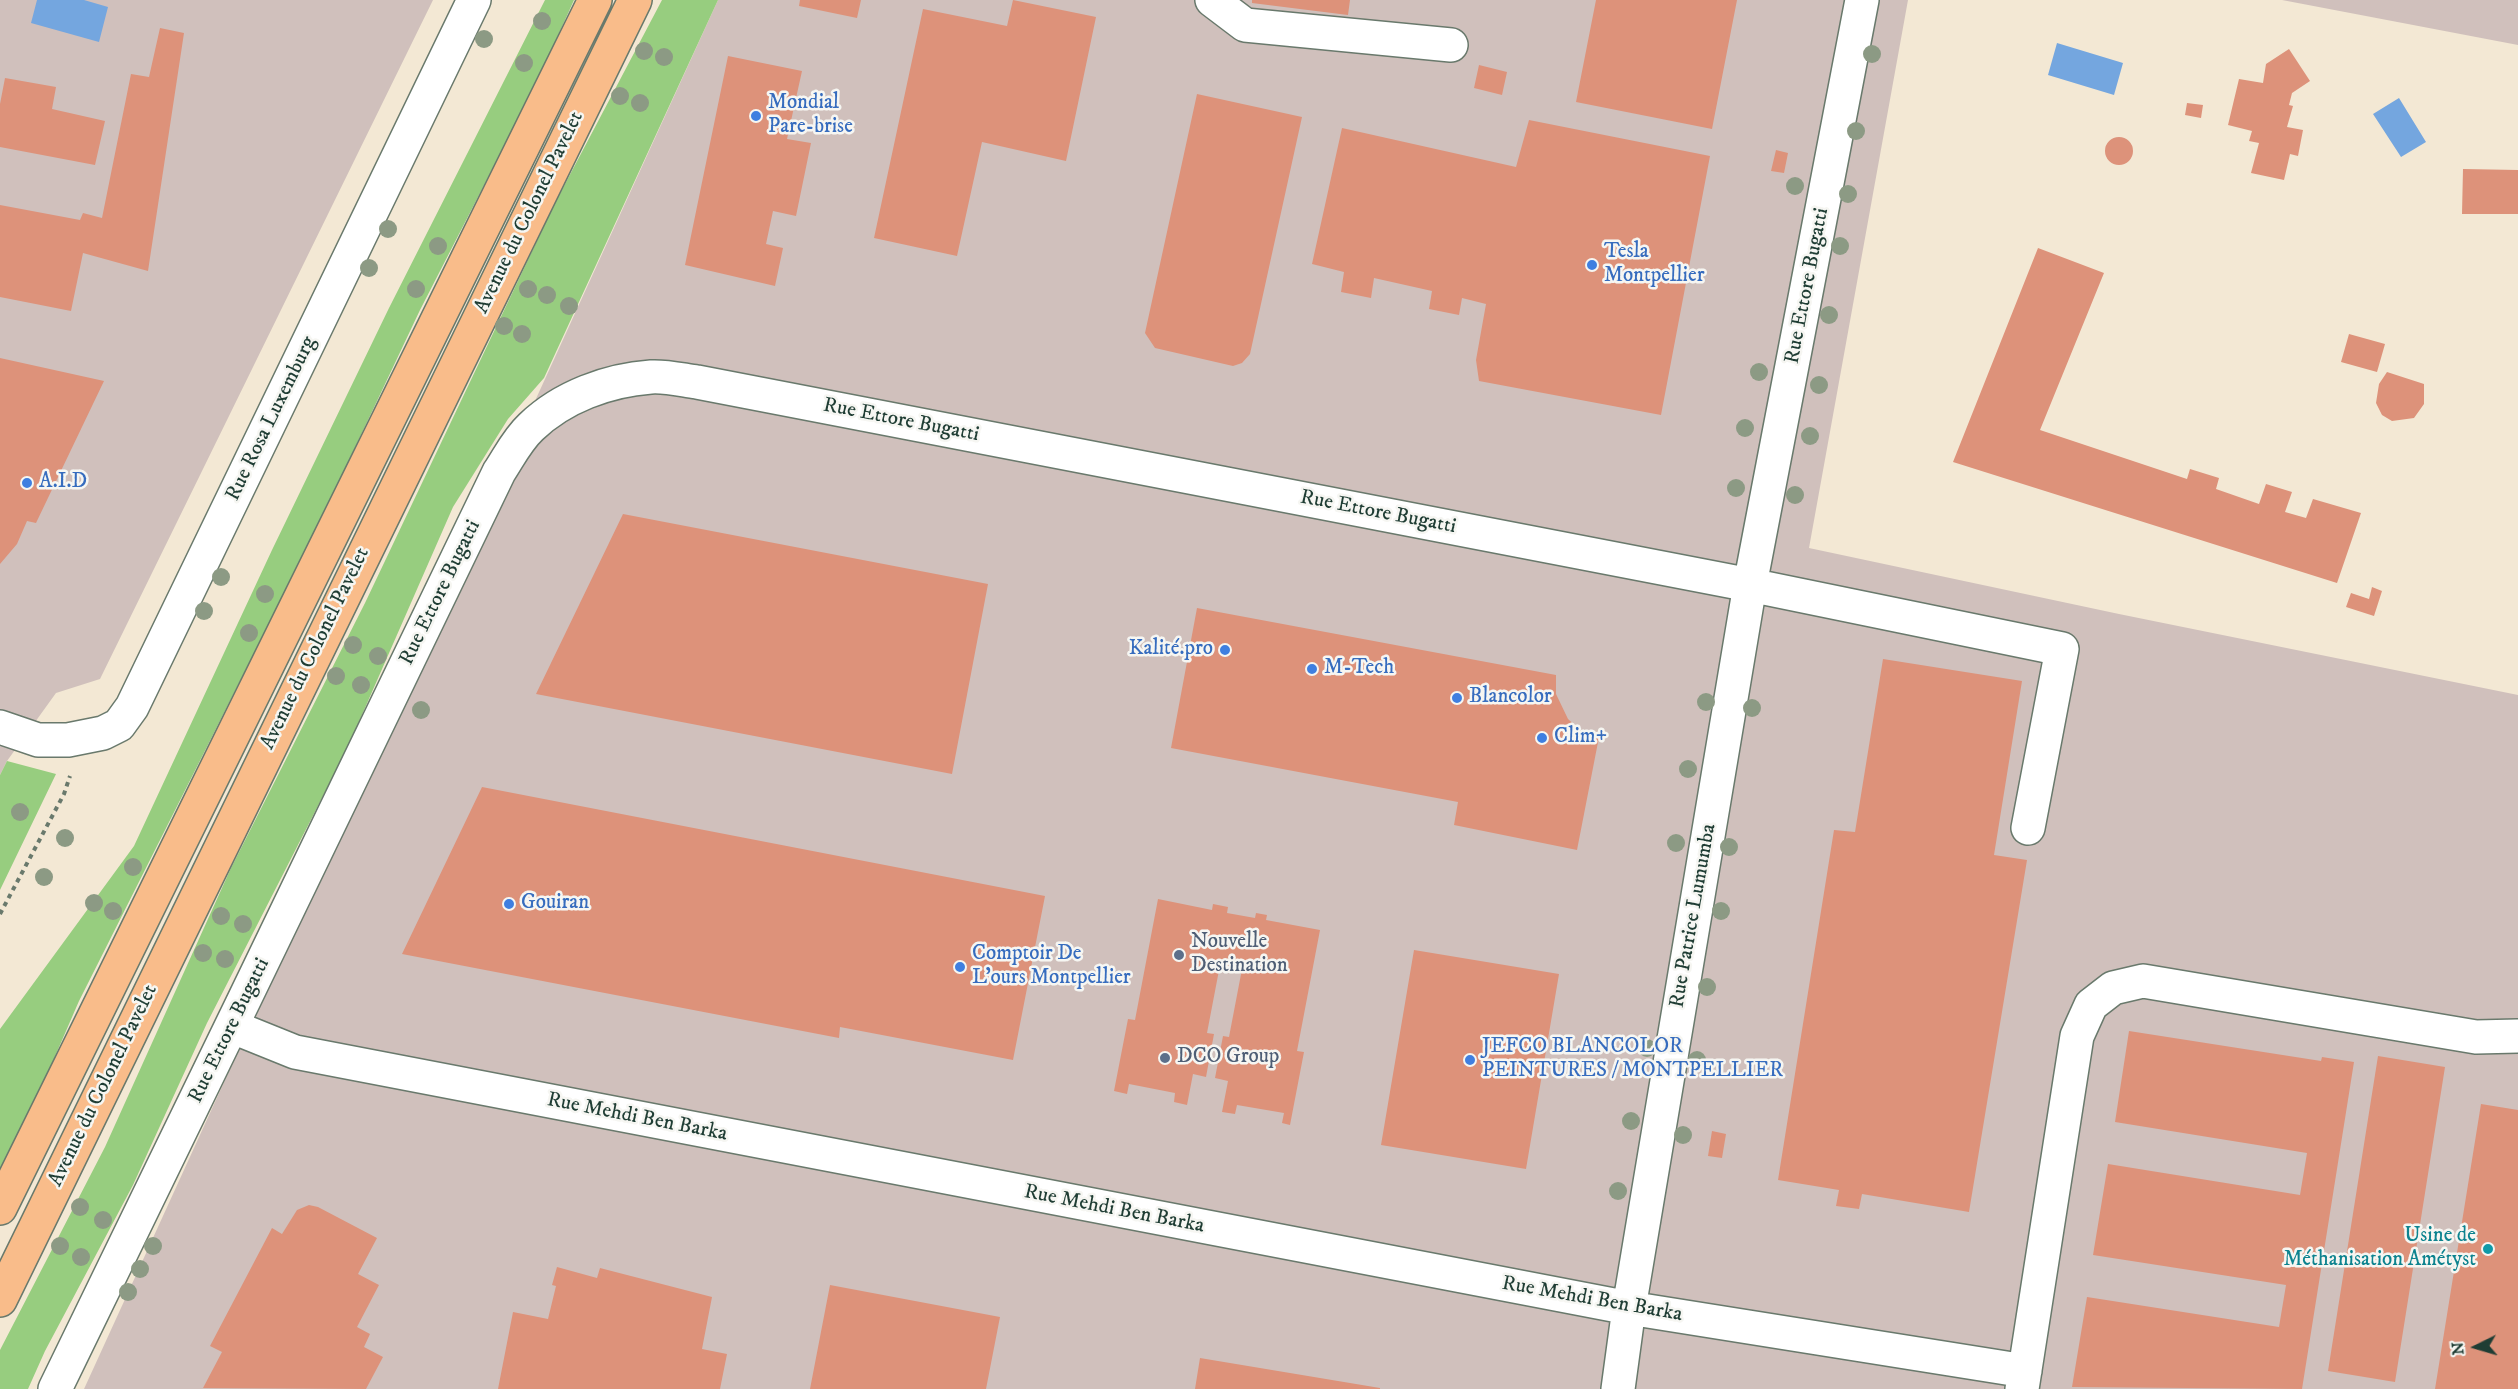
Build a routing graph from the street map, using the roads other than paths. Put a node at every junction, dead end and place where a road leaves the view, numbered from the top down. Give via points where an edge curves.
1 (474, 0) edge
2 (595, 0) edge
3 (635, 0) edge
4 (1212, 0) edge
5 (1862, 0) edge
6 (1451, 45) dead end
7 (1750, 585) junction
8 (0, 727) edge
9 (2028, 828) dead end
10 (233, 1027) junction
11 (2518, 1036) edge
12 (0, 1208) edge
13 (0, 1300) edge
14 (1629, 1308) junction
15 (2016, 1375) edge
16 (55, 1389) edge
17 (1618, 1389) edge

1 - 8 street, Rue Rosa Luxemburg via 132,707 119,725 103,733 68,740 38,740
2 - 12 main road, Avenue du Colonel Pavelet
3 - 13 main road, Avenue du Colonel Pavelet
4 - 6 street via 1245,25
5 - 7 street, Rue Ettore Bugatti
7 - 9 street via 2062,649
7 - 10 street, Rue Ettore Bugatti via 697,382 653,377 620,382 562,402 515,445
7 - 14 street, Rue Patrice Lumumba
10 - 14 street, Rue Mehdi Ben Barka via 295,1052
10 - 16 street, Rue Ettore Bugatti
11 - 15 street via 2476,1037 2144,981 2113,988 2091,1005 2077,1036
14 - 15 street, Rue Mehdi Ben Barka
14 - 17 street, Rue Patrice Lumumba

